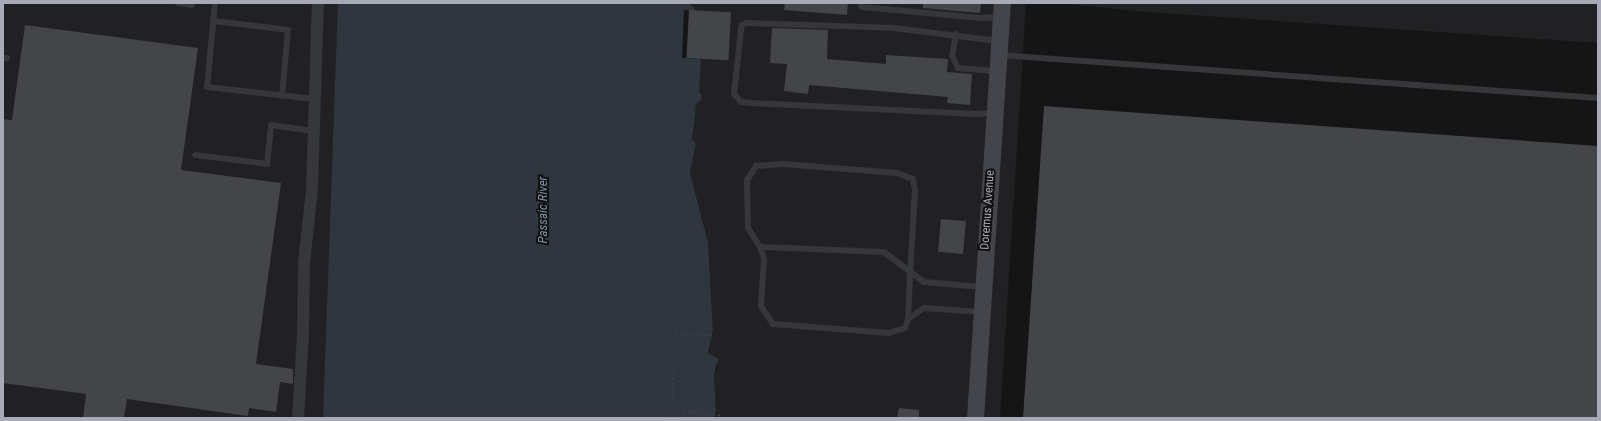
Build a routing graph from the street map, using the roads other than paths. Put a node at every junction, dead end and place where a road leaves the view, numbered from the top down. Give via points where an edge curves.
1 (178, 3) edge
2 (215, 3) edge
3 (318, 3) edge
4 (860, 3) edge
5 (192, 5) dead end
6 (1002, 10) edge
7 (214, 21) junction
8 (956, 34) junction
9 (999, 56) junction
10 (282, 96) junction
11 (1598, 98) edge
12 (314, 99) junction
13 (995, 112) junction
14 (313, 130) junction
15 (195, 155) dead end
16 (760, 247) junction
17 (910, 274) junction
18 (983, 287) junction
19 (982, 312) junction
20 (908, 319) junction
21 (298, 418) edge
22 (975, 418) edge

1 - 5 lane
2 - 7 lane
3 - 12 street
4 - 6 lane via 862,7 870,8 980,18
6 - 9 main road, Doremus Avenue
7 - 10 lane via 288,30
7 - 10 lane via 207,87
8 - 9 lane
8 - 9 lane via 952,56 958,68
8 - 13 lane via 894,28 747,23 742,25 741,30 734,94 741,102 751,103 975,114
9 - 11 lane
9 - 13 main road, Doremus Avenue
10 - 12 lane
12 - 14 street
13 - 18 main road, Doremus Avenue
14 - 15 lane via 271,125 267,164
14 - 21 street via 312,190 304,263
16 - 17 lane via 884,252
16 - 17 lane via 748,228 747,180 756,166 784,164 897,173 913,179 915,190
16 - 20 lane via 764,259 761,306 773,324 889,333 905,328
17 - 18 lane via 924,282
17 - 20 lane
18 - 19 main road, Doremus Avenue
19 - 20 lane via 924,308
19 - 22 main road, Doremus Avenue

